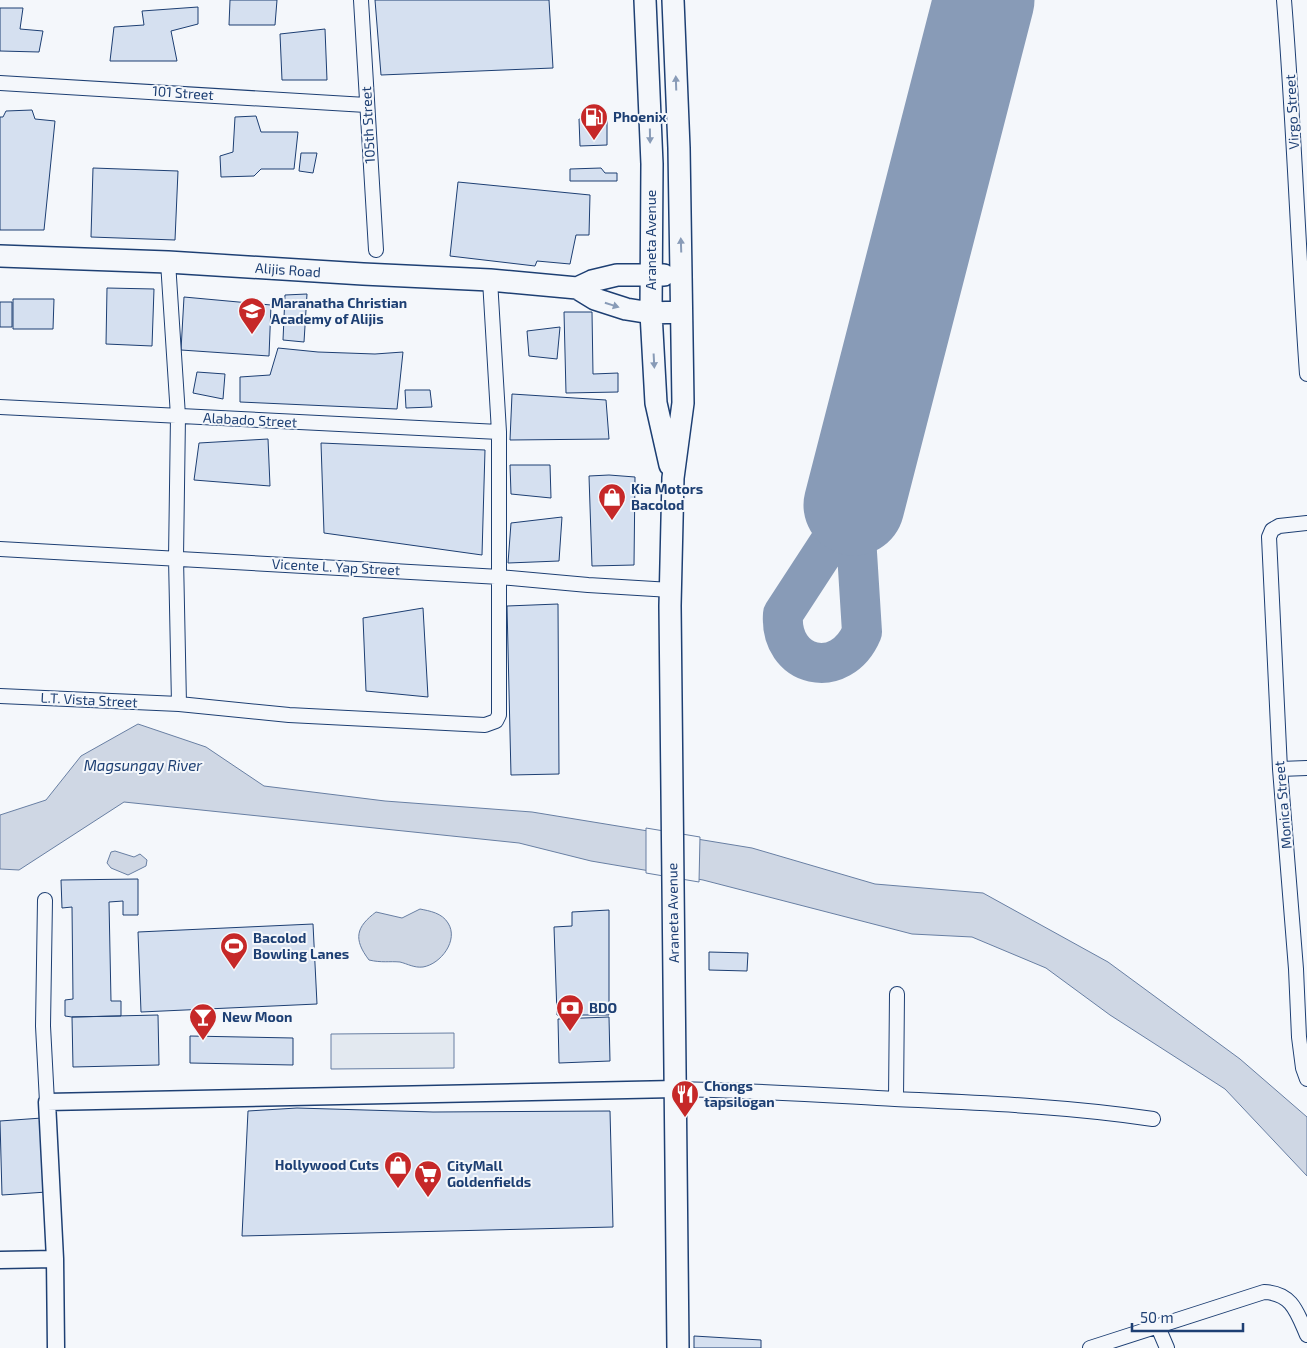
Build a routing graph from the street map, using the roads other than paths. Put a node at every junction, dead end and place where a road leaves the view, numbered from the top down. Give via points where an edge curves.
1 (361, 0) edge
2 (645, 0) edge
3 (673, 0) edge
4 (1284, 0) edge
5 (0, 83) edge
6 (366, 105) junction
7 (376, 250) dead end
8 (0, 256) edge
9 (168, 262) junction
10 (682, 274) junction
11 (651, 275) junction
12 (490, 280) junction
13 (576, 288) junction
14 (681, 312) junction
15 (651, 313) junction
16 (1307, 374) edge
17 (0, 407) edge
18 (178, 416) junction
19 (499, 432) junction
20 (673, 478) junction
21 (1307, 523) edge
22 (0, 549) edge
23 (176, 558) junction
24 (500, 577) junction
25 (671, 590) junction
26 (0, 696) edge
27 (179, 704) junction
28 (1307, 768) edge
29 (1280, 769) junction
30 (45, 900) dead end
31 (1301, 969) edge
32 (897, 994) dead end
33 (1307, 1079) edge
34 (675, 1089) junction
35 (896, 1099) junction
36 (47, 1102) junction
37 (1153, 1119) dead end
38 (55, 1259) junction
39 (0, 1260) edge
40 (1158, 1327) junction
41 (1307, 1335) edge
42 (56, 1348) edge
43 (678, 1348) edge
44 (1090, 1348) edge
45 (1167, 1348) edge

1 - 6 street, 105th Street
2 -> 11 main road, Araneta Avenue via 652,164
10 -> 3 main road, Araneta Avenue
4 - 16 street, Virgo Street
5 - 6 street, 101 Street
6 - 7 street, 105th Street
8 - 9 main road, Alijis Road
9 - 12 main road, Alijis Road
9 - 18 street
10 - 11 main road, Alijis Road
10 - 14 main road, Araneta Avenue
11 - 13 main road, Alijis Road via 617,275
11 - 15 main road, Araneta Avenue
12 - 13 main road, Alijis Road
12 - 19 street
13 -> 15 main road, Alijis Road via 611,306
14 - 15 main road, Alijis Road
14 - 20 main road, Araneta Avenue via 684,403
15 -> 20 main road, Araneta Avenue via 656,403
17 - 18 street, Alabado Street
18 - 19 street, Alabado Street
18 - 23 street
19 - 24 street
20 - 25 main road, Araneta Avenue
21 - 29 street, Monica Street via 1279,526 1269,537
22 - 23 street, Vicente L. Yap Street
23 - 24 street, Vicente L. Yap Street
23 - 27 street
24 - 25 street, Vicente L. Yap Street
24 - 27 street, L.T. Vista Street via 499,715 492,723 289,715
25 - 34 main road, Araneta Avenue
26 - 27 street, L.T. Vista Street
28 - 29 street
29 - 31 street, Monica Street
30 - 36 street via 43,1026
31 - 33 street, Monica Street via 1302,1060
32 - 35 street
34 - 35 street
34 - 36 street
34 - 43 main road, Araneta Avenue
35 - 37 street via 1079,1109
36 - 38 street
38 - 39 street
38 - 42 street
40 - 41 street via 1264,1292 1284,1297 1295,1308
40 - 44 street
40 - 45 street

